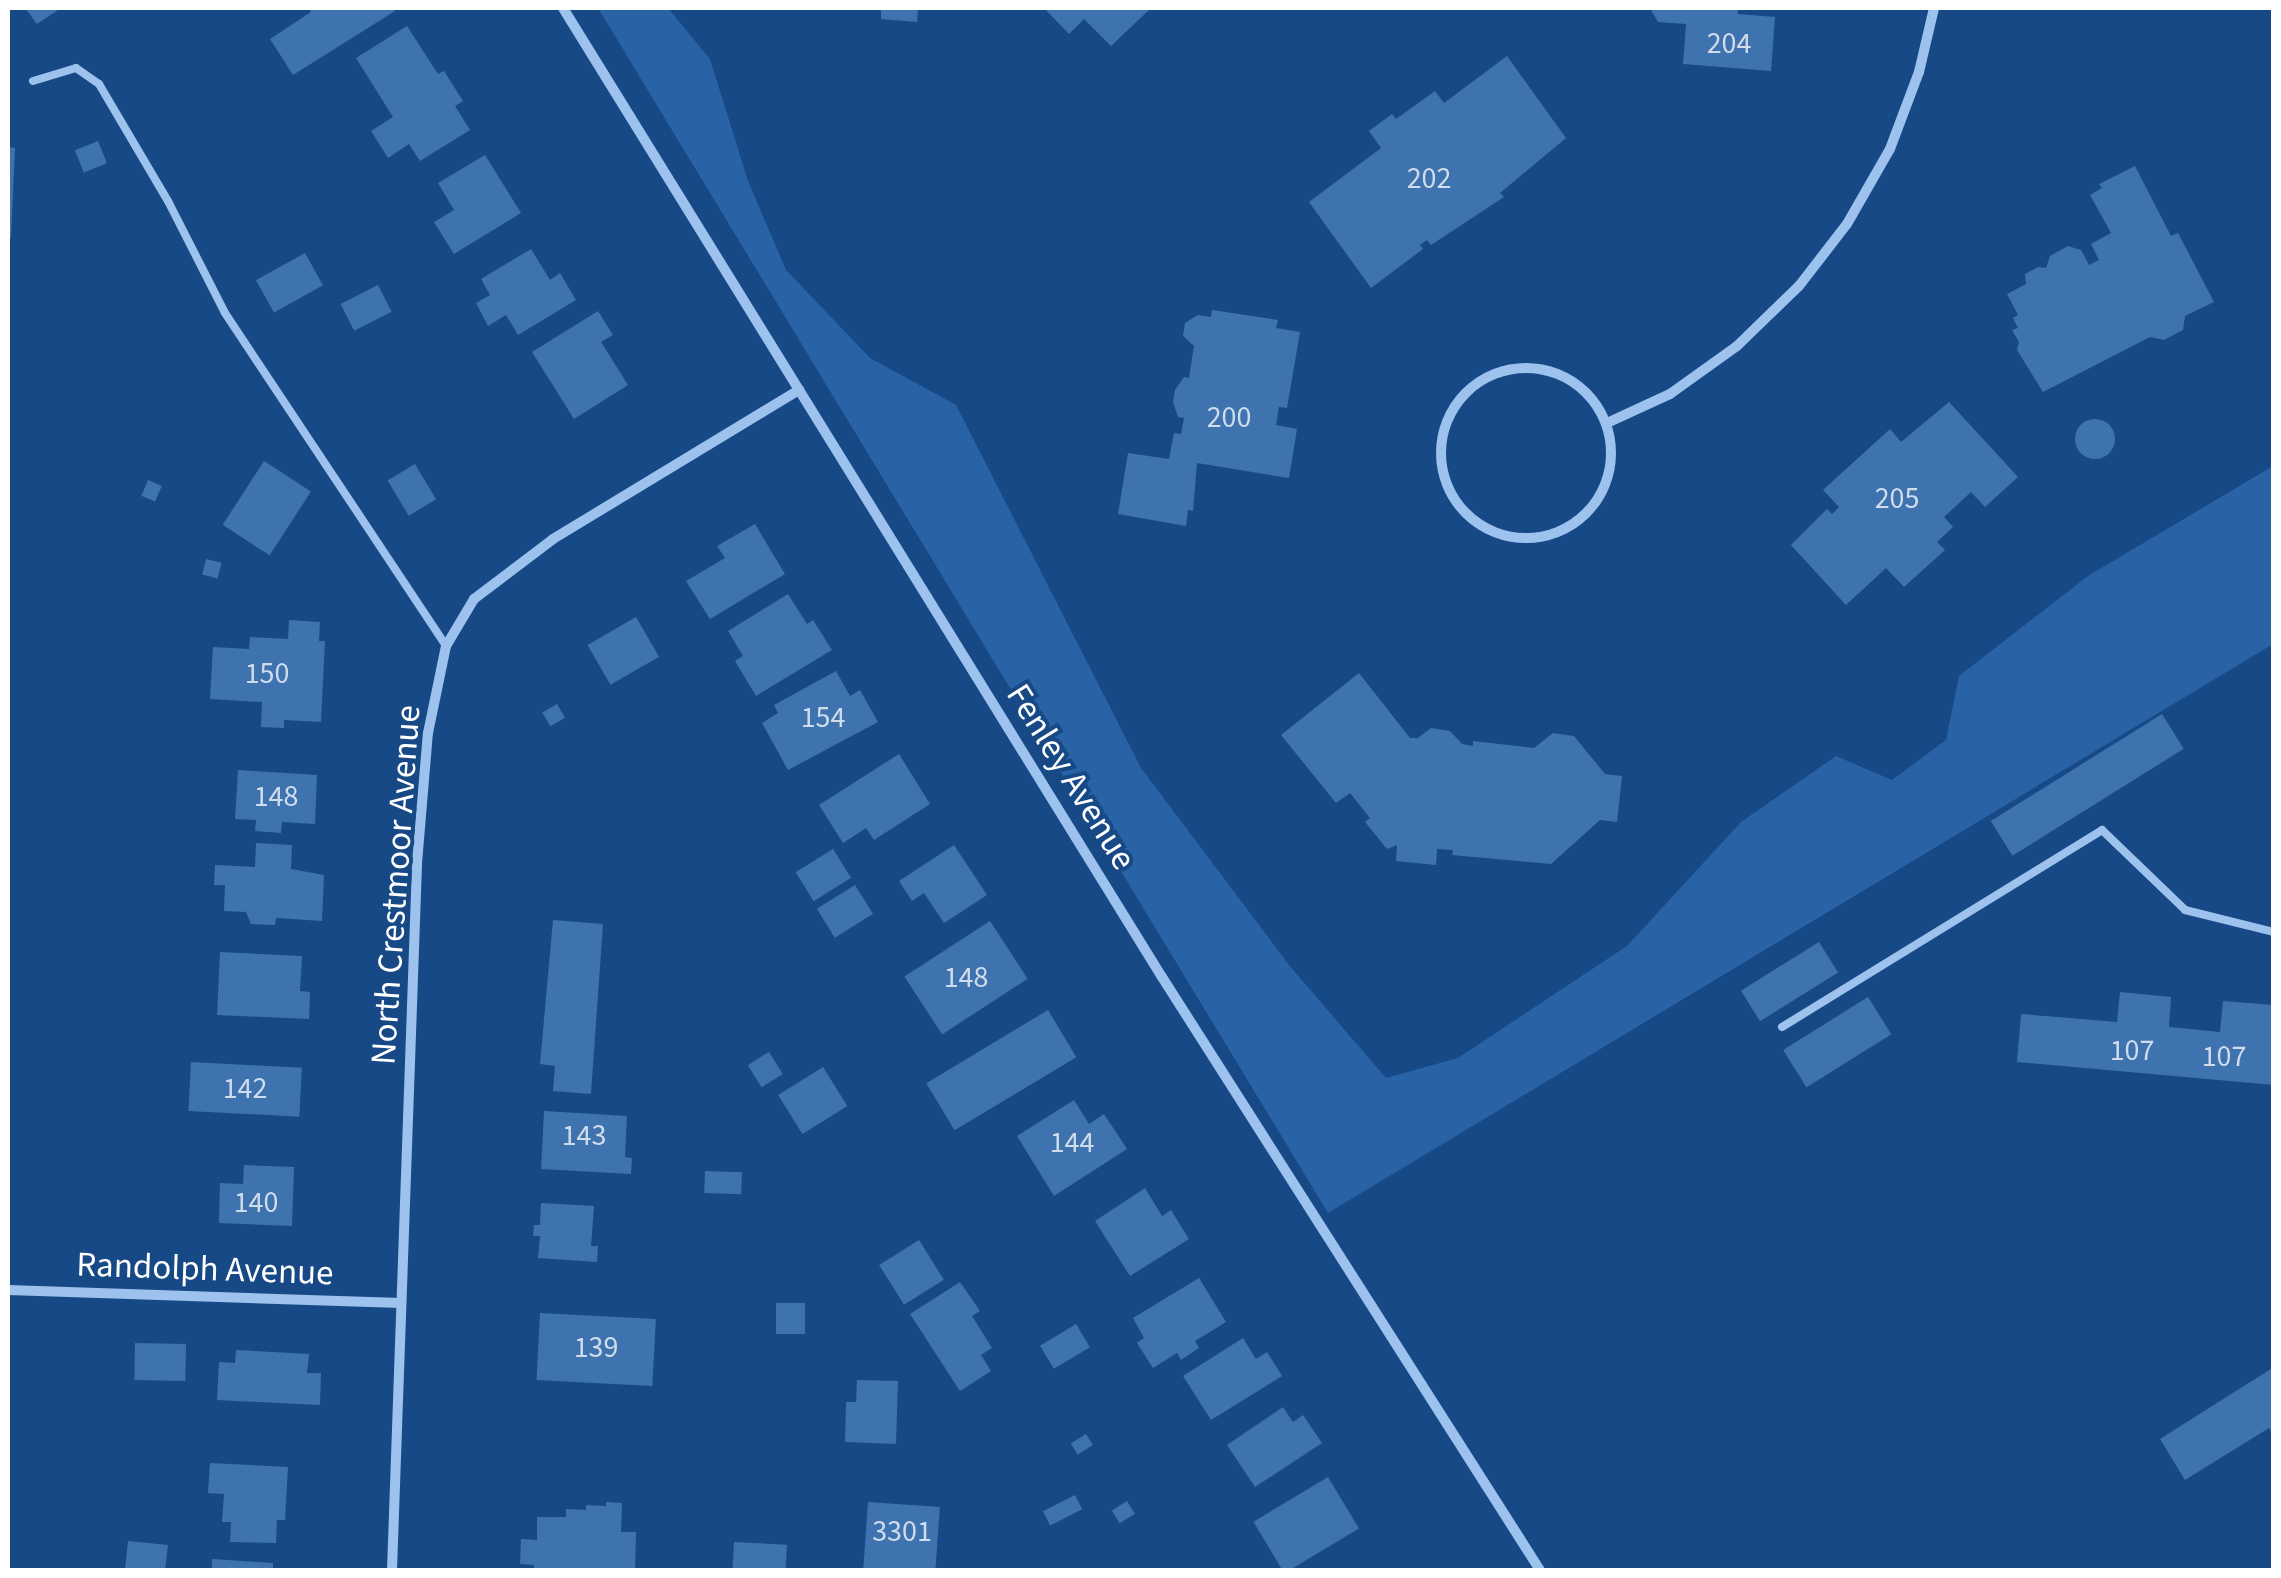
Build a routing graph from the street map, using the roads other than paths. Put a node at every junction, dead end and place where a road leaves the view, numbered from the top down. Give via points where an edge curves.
1 (563, 8) edge
2 (1934, 8) edge
3 (33, 82) dead end
4 (799, 390) junction
5 (1607, 423) junction
6 (446, 646) junction
7 (2274, 932) edge
8 (1782, 1027) dead end
9 (8, 1290) edge
10 (401, 1303) junction
11 (392, 1570) edge
12 (1540, 1570) edge

1 - 4 street, Fenley Avenue
2 - 5 street via 1890,149 1847,224 1799,286 1697,375
3 - 6 lane via 76,68 99,84 225,312
4 - 6 street, North Crestmoor Avenue via 553,539 474,599
4 - 12 street, Fenley Avenue
5 - 5 street via 1589,394 1562,375 1529,368 1496,373 1468,391 1448,418 1440,450 1446,484 1463,512 1491,532 1524,539 1556,534 1585,516 1605,489 1612,456
6 - 10 street, North Crestmoor Avenue via 428,734 417,862
7 - 8 lane via 2186,910 2102,830
9 - 10 street, Randolph Avenue
10 - 11 street, North Crestmoor Avenue

